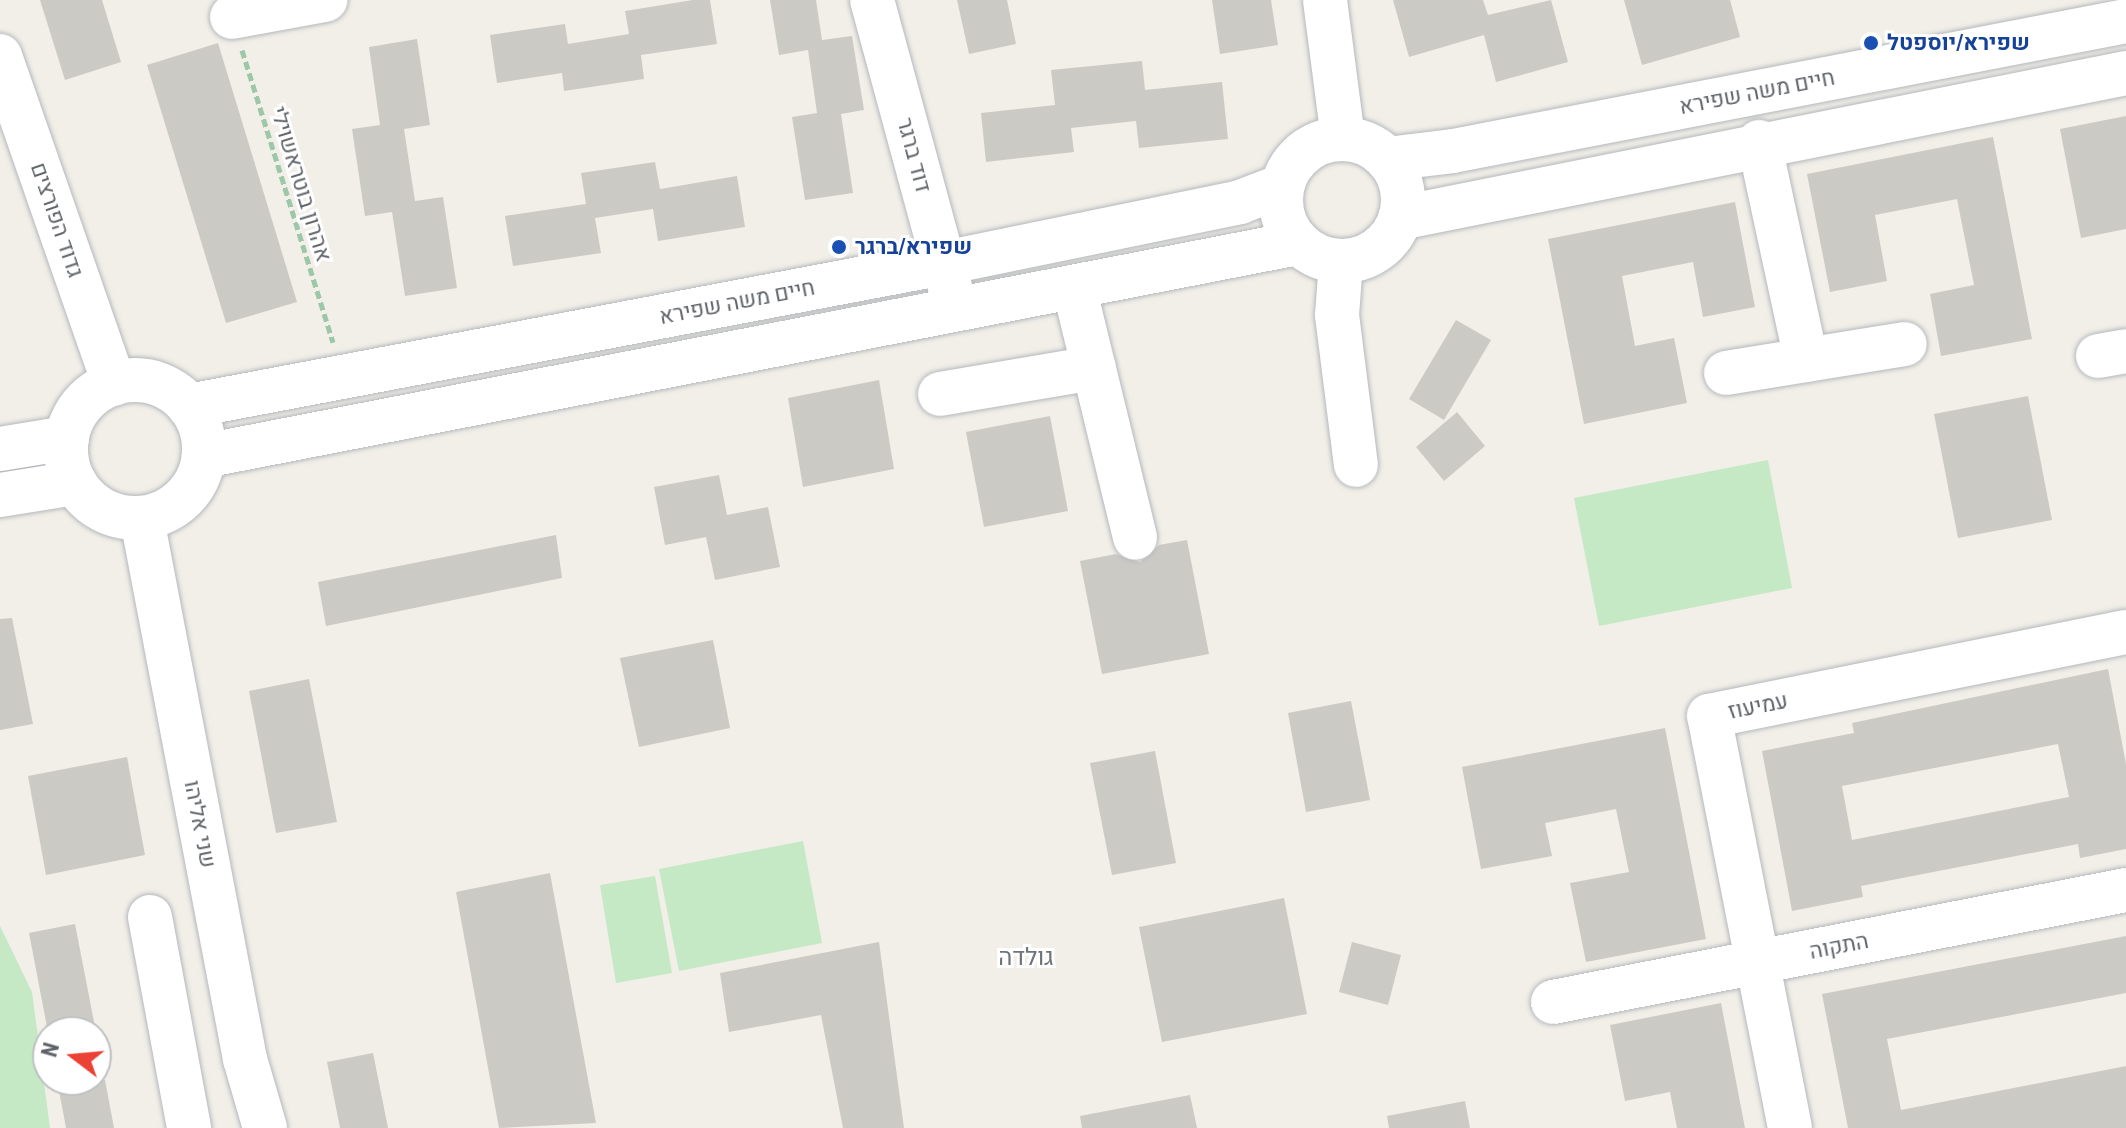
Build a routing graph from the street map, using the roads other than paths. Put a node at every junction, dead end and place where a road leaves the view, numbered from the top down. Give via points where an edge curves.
1 (325, 0) edge
2 (872, 0) edge
3 (1325, 0) edge
4 (232, 17) road end
5 (2126, 21) edge
6 (0, 56) edge
7 (2126, 73) edge
8 (1343, 139) junction
9 (1759, 142) junction
10 (1387, 159) junction
11 (1282, 186) junction
12 (1400, 218) junction
13 (1298, 243) junction
14 (1341, 261) junction
15 (944, 263) junction
16 (1074, 287) junction
17 (956, 311) junction
18 (1905, 344) dead end
19 (1806, 360) junction
20 (1094, 368) junction
21 (1726, 373) dead end
22 (114, 384) junction
23 (940, 394) dead end
24 (189, 406) junction
25 (67, 438) junction
26 (0, 449) edge
27 (204, 456) junction
28 (1356, 465) dead end
29 (75, 483) junction
30 (0, 495) edge
31 (142, 519) junction
32 (1135, 538) dead end
33 (2126, 632) edge
34 (2126, 890) edge
35 (150, 917) dead end
36 (1757, 962) junction
37 (1553, 1002) dead end
38 (245, 1059) junction
39 (179, 1075) junction
40 (189, 1128) edge
41 (265, 1128) edge
42 (1790, 1128) edge

1 - 4 street
2 - 15 street, דוד ברגר
3 - 8 street
5 - 10 street, חיים משה שפירא via 1468,148
6 - 22 street, גדוד הפורצים
7 - 9 street
8 - 10 street via 1359,141
8 - 11 street via 1311,147 1298,157
9 - 12 street
9 - 19 street
10 - 12 street via 1401,186
11 - 13 street via 1283,217
11 - 15 street, חיים משה שפירא via 1240,202
12 - 14 street via 1384,244
13 - 14 street
13 - 16 street
14 - 28 street via 1337,315
15 - 17 street, דוד ברגר
15 - 24 street, חיים משה שפירא
16 - 17 street
16 - 20 street
17 - 27 street
18 - 19 street
19 - 21 street
20 - 23 street
20 - 32 street
22 - 24 street via 155,383
22 - 25 street via 83,404
24 - 27 street via 201,429
25 - 26 street
25 - 29 street
27 - 31 street via 190,491 176,505
29 - 30 street
29 - 31 street via 103,511
31 - 38 street, שני אליהו
33 - 36 street, עמיעוז via 1709,716
34 - 36 street, התקוה
35 - 39 street
36 - 37 street, התקוה
36 - 42 street, עמיעוז
38 - 39 street
38 - 41 street, שני אליהו
39 - 40 street

